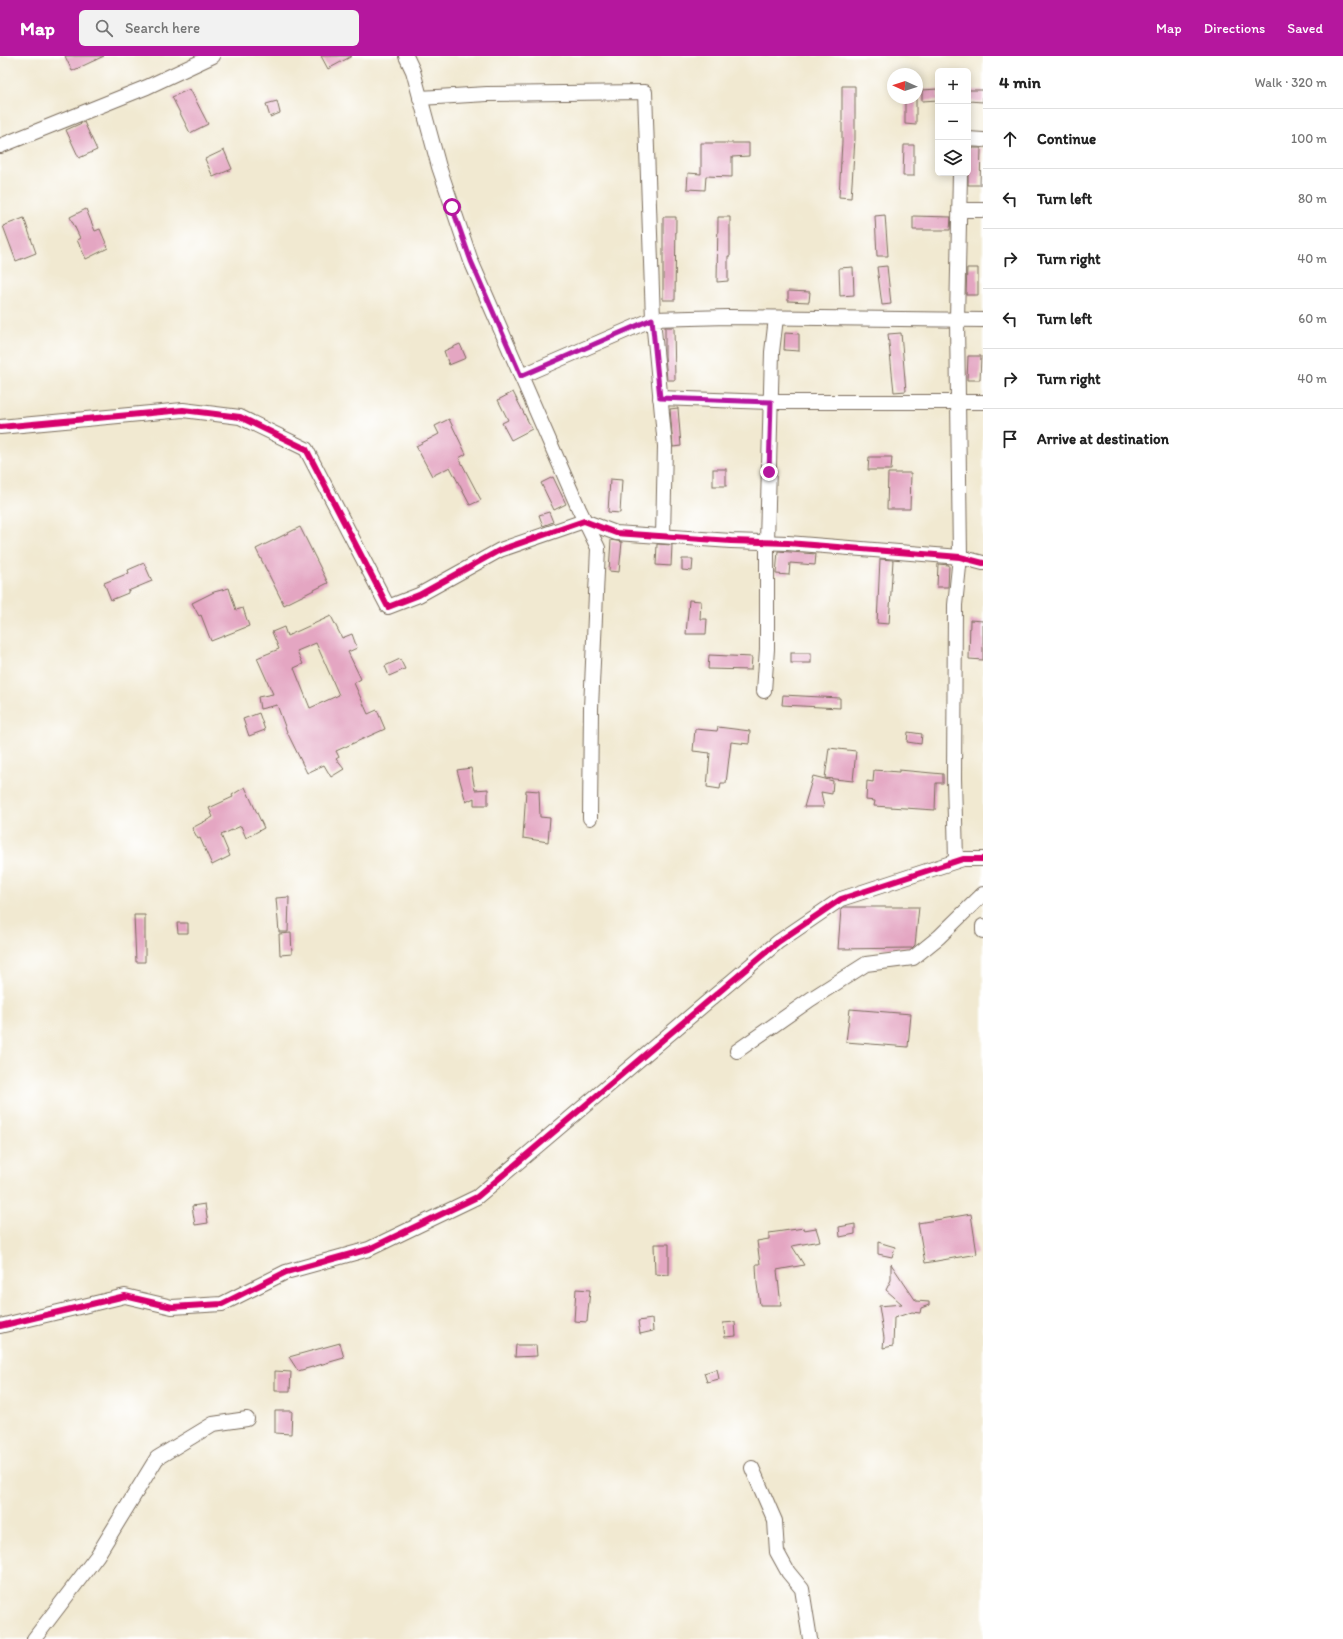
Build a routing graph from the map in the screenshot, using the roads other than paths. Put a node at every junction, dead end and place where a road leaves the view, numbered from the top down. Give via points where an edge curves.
1 (213, 56) edge
2 (406, 56) edge
3 (420, 98) junction
4 (971, 139) edge
5 (983, 140) edge
6 (0, 146) edge
7 (960, 176) edge
8 (960, 210) junction
9 (983, 210) edge
10 (776, 318) junction
11 (652, 319) junction
12 (957, 320) junction
13 (983, 320) edge
14 (521, 376) junction
15 (660, 398) junction
16 (771, 402) junction
17 (983, 402) edge
18 (958, 403) junction
19 (0, 427) edge
20 (584, 521) junction
21 (663, 536) junction
22 (767, 542) junction
23 (960, 557) junction
24 (983, 563) edge
25 (764, 691) dead end
26 (590, 818) dead end
27 (983, 859) edge
28 (956, 861) junction
29 (983, 894) edge
30 (983, 926) edge
31 (983, 931) edge
32 (737, 1051) dead end
33 (0, 1326) edge
34 (247, 1419) dead end
35 (752, 1468) dead end
36 (34, 1639) edge
37 (810, 1639) edge

1 - 6 street via 148,87
2 - 3 street
3 - 11 street via 486,94 645,92
3 - 14 street via 439,167 471,261
4 - 5 street
7 - 8 street
8 - 9 street
8 - 12 street
10 - 11 street
10 - 12 street
10 - 16 street
11 - 14 street
11 - 15 street
12 - 13 street
12 - 18 street
14 - 20 street
15 - 16 street
15 - 21 street via 665,446
16 - 18 street
16 - 22 street
17 - 18 street
18 - 23 street
19 - 20 street via 183,410 240,417 306,449 388,607 419,595 500,550
20 - 21 street via 616,533
20 - 26 street via 598,548 591,708
21 - 22 street
22 - 23 street
22 - 25 street
23 - 24 street
23 - 28 street via 955,605
27 - 28 street
28 - 33 street via 841,899 778,942 477,1197 370,1249 286,1272 222,1304 172,1307 125,1296
29 - 32 street via 939,937 913,958 866,964
30 - 31 street
34 - 36 street via 213,1424 157,1458 97,1556
35 - 37 street via 774,1521 777,1552 788,1572 802,1589

